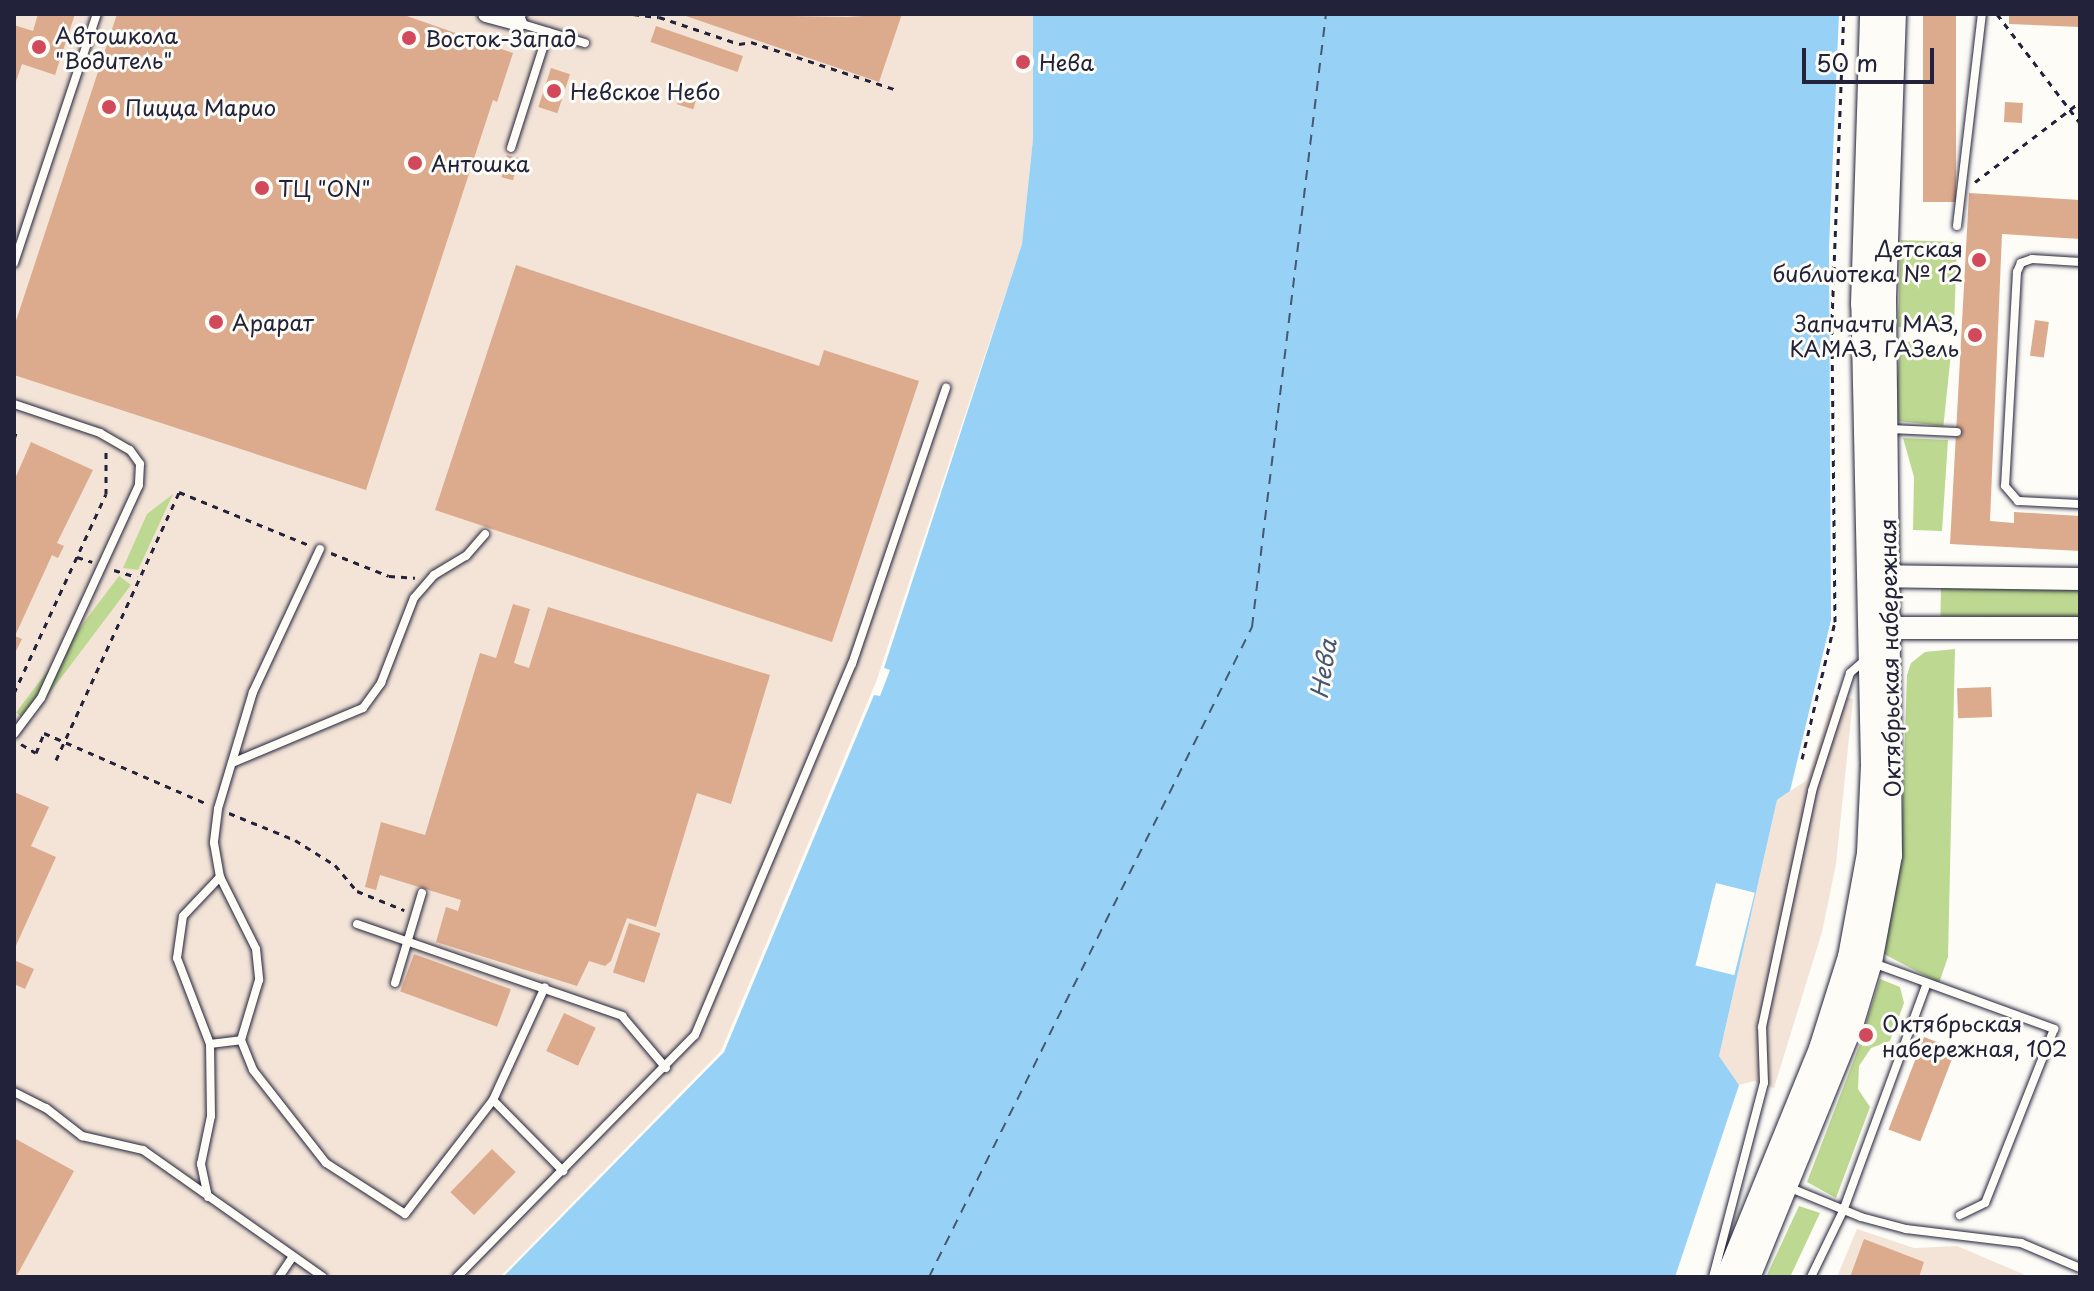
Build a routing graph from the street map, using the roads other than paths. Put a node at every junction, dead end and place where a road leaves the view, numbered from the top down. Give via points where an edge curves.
1 (97, 14) edge
2 (486, 14) edge
3 (1873, 14) edge
4 (1893, 14) edge
5 (1982, 14) edge
6 (521, 19) edge
7 (548, 32) junction
8 (585, 43) dead end
9 (511, 148) dead end
10 (1957, 226) dead end
11 (2080, 262) edge
12 (14, 263) edge
13 (946, 388) dead end
14 (14, 404) edge
15 (1885, 428) junction
16 (1957, 432) dead end
17 (1995, 434) dead end
18 (2008, 435) junction
19 (2080, 504) edge
20 (485, 534) dead end
21 (320, 549) road end
22 (1878, 576) junction
23 (2080, 579) edge
24 (1880, 628) junction
25 (2080, 628) edge
26 (1871, 659) junction
27 (14, 734) edge
28 (232, 763) junction
29 (220, 877) junction
30 (422, 893) dead end
31 (357, 924) dead end
32 (408, 941) junction
33 (1869, 962) junction
34 (395, 983) dead end
35 (1926, 986) junction
36 (545, 987) junction
37 (241, 1040) junction
38 (210, 1044) junction
39 (666, 1068) junction
40 (14, 1092) edge
41 (493, 1100) junction
42 (563, 1171) junction
43 (1787, 1187) junction
44 (208, 1198) junction
45 (1843, 1211) junction
46 (1960, 1215) dead end
47 (293, 1256) junction
48 (2080, 1268) edge
49 (279, 1277) edge
50 (323, 1277) edge
51 (457, 1277) edge
52 (1713, 1277) edge
53 (1729, 1277) edge
54 (1747, 1277) edge
55 (1811, 1277) edge

1 - 12 lane
2 - 6 street
3 - 22 main road, Октябрьская набережная via 1864,304
4 - 15 main road, Октябрьская набережная via 1883,298
5 - 10 lane
6 - 7 lane
7 - 8 lane
7 - 9 lane
11 - 18 lane via 2032,259 2017,272
13 - 39 lane via 852,664 695,1035
14 - 27 lane via 111,439 130,450 140,464 139,485 41,698
15 - 16 lane
15 - 22 main road, Октябрьская набережная
17 - 18 lane
18 - 19 lane via 2009,496
20 - 28 lane via 414,598 381,683 363,708
21 - 28 lane via 253,692
22 - 23 main road
22 - 24 main road, Октябрьская набережная
24 - 25 main road
24 - 26 main road, Октябрьская набережная
24 - 33 main road, Октябрьская набережная via 1889,855
26 - 52 lane via 1860,660 1850,673 1812,791 1762,1027 1764,1083
26 - 53 main road, Октябрьская набережная via 1874,810 1865,895 1851,957 1822,1049
28 - 29 lane via 217,820
29 - 37 lane via 256,949 259,980
29 - 38 lane via 183,916 177,958
30 - 32 lane
31 - 32 lane
32 - 34 lane
32 - 36 lane
33 - 35 lane
33 - 43 main road, Октябрьская набережная
35 - 45 lane
35 - 46 lane via 2054,1029 1985,1203
36 - 39 lane via 622,1016
36 - 41 lane
37 - 38 lane
37 - 41 lane via 253,1070 326,1163 405,1214
38 - 44 lane via 211,1116 201,1164
39 - 42 lane
40 - 44 lane via 82,1136 143,1150
41 - 42 lane
42 - 51 lane
43 - 45 lane
43 - 54 main road, Октябрьская набережная
44 - 47 lane
45 - 48 lane via 1906,1229 2021,1243
45 - 55 lane
47 - 49 lane
47 - 50 lane

